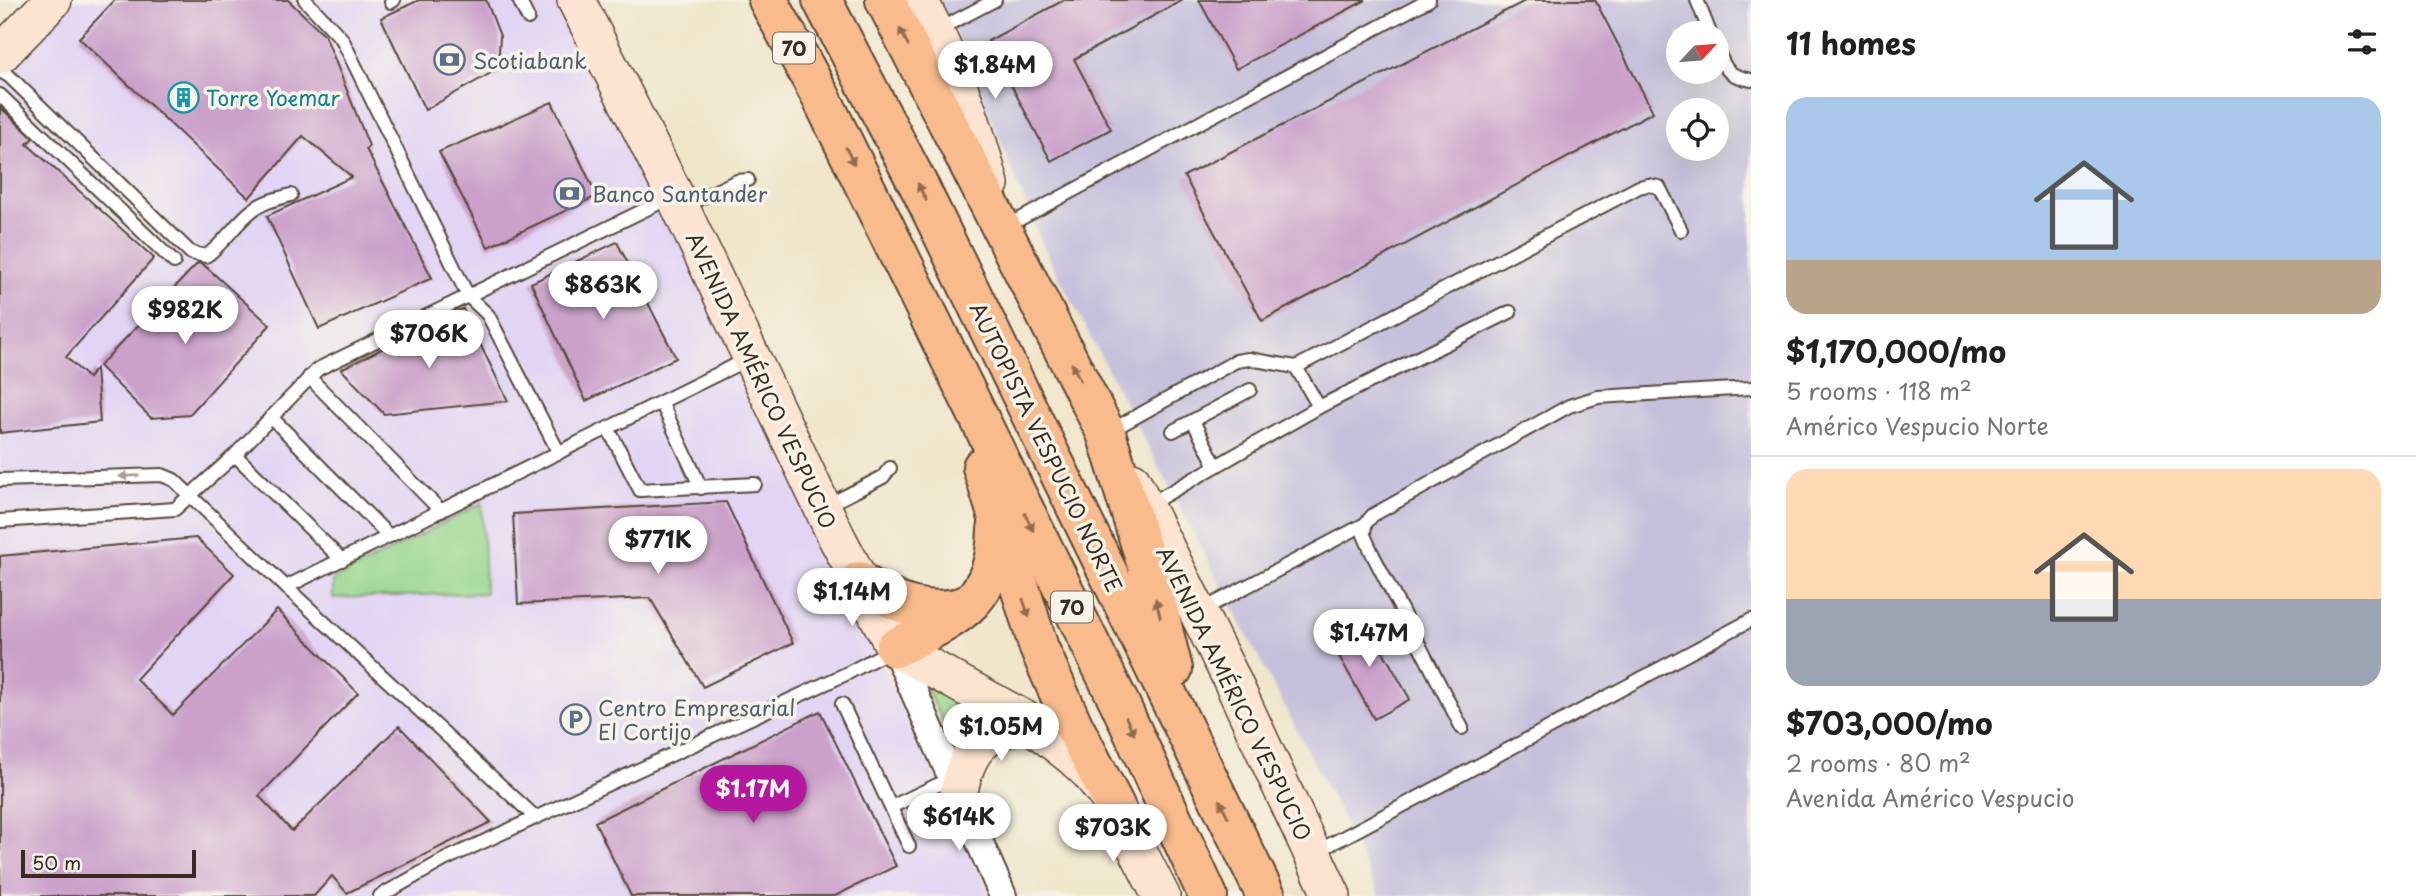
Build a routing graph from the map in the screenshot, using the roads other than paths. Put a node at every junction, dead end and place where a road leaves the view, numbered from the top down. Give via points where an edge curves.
1 (53, 0) edge
2 (304, 0) edge
3 (519, 0) edge
4 (576, 0) edge
5 (756, 0) edge
6 (768, 0) edge
7 (822, 0) edge
8 (834, 0) edge
9 (885, 0) edge
10 (995, 0) edge
11 (1429, 0) edge
12 (1697, 0) edge
13 (927, 16) edge
14 (528, 18) dead end
15 (1705, 21) edge
16 (0, 55) edge
17 (0, 71) edge
18 (1729, 72) edge
19 (1751, 80) edge
20 (868, 85) junction
21 (0, 95) edge
22 (820, 95) junction
23 (748, 180) dead end
24 (292, 195) dead end
25 (677, 202) junction
26 (1002, 229) junction
27 (1681, 230) dead end
28 (174, 262) dead end
29 (468, 296) junction
30 (1510, 312) dead end
31 (934, 329) junction
32 (751, 357) junction
33 (1296, 367) junction
34 (309, 377) junction
35 (1751, 388) edge
36 (1250, 390) dead end
37 (660, 402) junction
38 (1319, 407) junction
39 (271, 417) junction
40 (1193, 421) junction
41 (608, 428) junction
42 (1106, 431) junction
43 (1173, 431) dead end
44 (559, 453) junction
45 (235, 455) junction
46 (1216, 466) junction
47 (890, 468) dead end
48 (0, 480) edge
49 (755, 484) dead end
50 (701, 488) junction
51 (190, 495) junction
52 (1145, 507) junction
53 (823, 508) junction
54 (441, 511) junction
55 (998, 520) junction
56 (0, 521) edge
57 (1365, 524) junction
58 (389, 536) junction
59 (342, 560) junction
60 (859, 581) junction
61 (286, 587) junction
62 (969, 604) junction
63 (1199, 612) junction
64 (1751, 620) edge
65 (895, 648) junction
66 (842, 704) dead end
67 (1029, 722) junction
68 (1462, 728) dead end
69 (1193, 745) junction
70 (956, 785) junction
71 (1115, 806) junction
72 (891, 807) junction
73 (535, 817) junction
74 (909, 846) dead end
75 (1313, 853) junction
76 (380, 896) edge
77 (1003, 896) edge
78 (1161, 896) edge
79 (1208, 896) edge
80 (1266, 896) edge
81 (1332, 896) edge

1 - 16 main road
2 - 29 lane via 342,39
3 - 14 lane
4 - 25 main road, AVENIDA AMÉRICO VESPUCIO
5 - 22 main road
6 - 22 main road, 70
7 - 20 main road, AUTOPISTA VESPUCIO NORTE / 70
8 - 20 main road
26 -> 9 main road, AVENIDA AMÉRICO VESPUCIO
10 - 13 lane
11 - 26 lane
12 - 15 lane
13 - 26 main road, AVENIDA AMÉRICO VESPUCIO via 962,91
17 - 24 lane via 191,253 206,256 254,209
18 - 19 lane
69 -> 20 main road, AUTOPISTA VESPUCIO NORTE / 70
21 - 28 lane
22 -> 31 main road, 70
23 - 25 lane
25 - 29 lane
25 - 32 main road, AVENIDA AMÉRICO VESPUCIO
42 -> 26 main road, AVENIDA AMÉRICO VESPUCIO
27 - 33 lane via 1659,187 1639,187
29 - 34 lane
29 - 44 lane via 488,315
30 - 38 lane
31 - 55 main road
31 -> 79 main road, 70 via 1120,704
32 - 37 lane
32 - 53 main road, AVENIDA AMÉRICO VESPUCIO
33 - 38 lane
33 - 42 lane via 1236,361
34 - 39 lane
34 - 54 lane
35 - 57 lane via 1598,397 1569,406 1373,515
36 - 40 lane
37 - 41 lane
37 - 50 lane
38 - 46 lane
39 - 45 lane
39 - 58 lane
40 - 43 lane
40 - 46 lane
41 - 44 lane
41 - 50 lane via 640,490
42 - 52 main road, AVENIDA AMÉRICO VESPUCIO
69 -> 42 main road via 1148,569
44 - 54 lane
45 - 51 lane
45 - 59 lane
46 - 52 lane
47 - 53 lane via 883,477
51 -> 48 lane via 162,475
49 - 50 lane
51 - 56 lane via 179,507 167,511
51 - 61 lane
52 - 63 main road, AVENIDA AMÉRICO VESPUCIO
53 - 60 main road, AVENIDA AMÉRICO VESPUCIO
54 - 58 lane
55 - 62 main road via 991,575
55 -> 71 main road via 1039,648
57 - 63 lane
57 - 68 lane via 1364,536 1373,555
58 - 59 lane
59 - 61 lane
60 - 62 main road via 921,610
60 - 65 main road, AVENIDA AMÉRICO VESPUCIO
61 - 73 lane
62 - 65 main road
63 - 75 main road, AVENIDA AMÉRICO VESPUCIO
64 - 75 lane
65 - 67 main road
65 - 70 street
65 - 73 lane
66 - 72 lane
67 - 70 main road via 999,729 978,744
67 - 71 main road via 1090,773
80 -> 69 main road, AUTOPISTA VESPUCIO NORTE / 70
70 - 72 lane
70 - 77 street
71 - 78 main road
72 - 74 lane
73 - 76 lane
75 - 81 main road, AVENIDA AMÉRICO VESPUCIO

